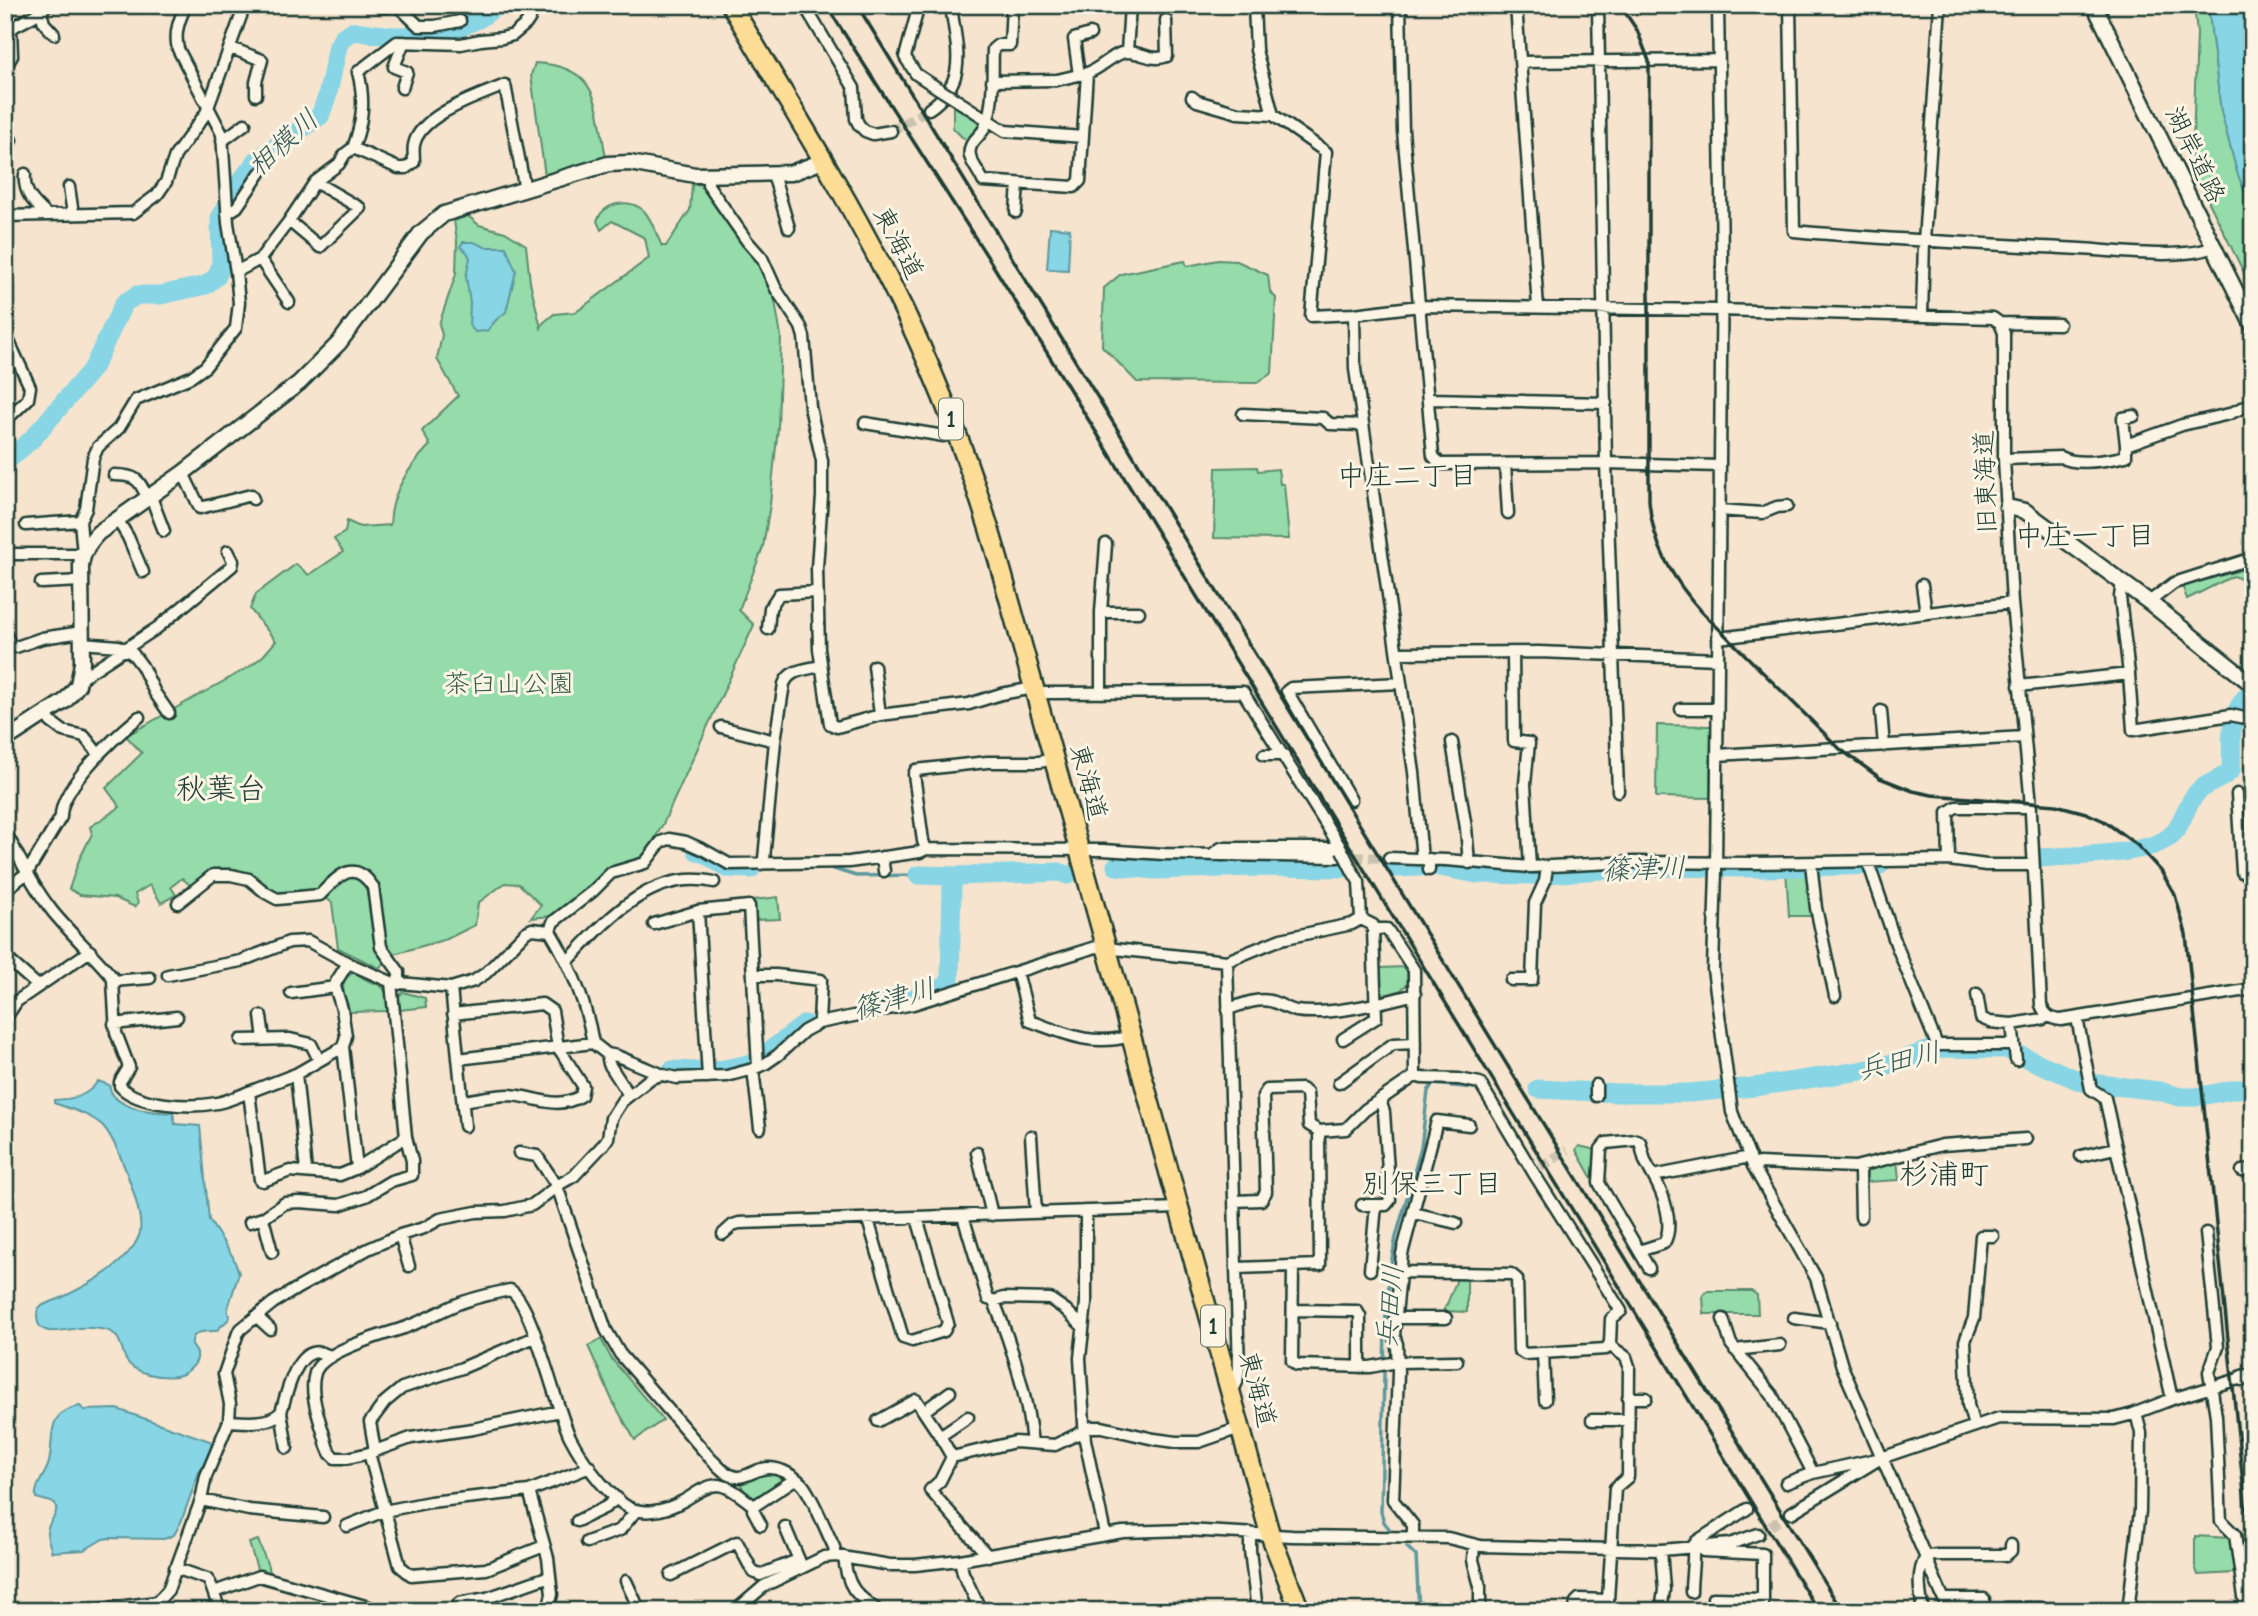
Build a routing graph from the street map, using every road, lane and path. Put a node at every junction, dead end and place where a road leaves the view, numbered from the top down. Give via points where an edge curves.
1 (186, 5) edge
2 (245, 5) edge
3 (383, 5) edge
4 (397, 5) edge
5 (530, 5) edge
6 (731, 5) edge
7 (804, 5) edge
8 (919, 5) edge
9 (951, 5) edge
10 (1012, 5) edge
11 (1130, 5) edge
12 (1200, 5) edge
13 (1213, 5) edge
14 (1254, 5) edge
15 (1400, 5) edge
16 (1516, 5) edge
17 (1598, 5) edge
18 (1718, 5) edge
19 (1790, 5) edge
20 (1940, 5) edge
21 (2094, 5) edge
22 (44, 9) edge
23 (1166, 20) dead end
24 (460, 21) dead end
25 (8, 30) edge
26 (54, 34) dead end
27 (1090, 34) dead end
28 (404, 42) junction
29 (231, 48) junction
30 (1127, 52) junction
31 (1598, 61) junction
32 (1719, 61) junction
33 (1520, 62) junction
34 (5, 68) edge
35 (1083, 74) junction
36 (992, 81) junction
37 (402, 88) dead end
38 (256, 95) dead end
39 (1192, 97) dead end
40 (208, 106) junction
41 (929, 109) tunnel mouth
42 (1273, 116) junction
43 (988, 120) junction
44 (245, 124) dead end
45 (891, 131) tunnel mouth
46 (1083, 136) junction
47 (222, 141) junction
48 (353, 148) junction
49 (822, 161) junction
50 (260, 173) dead end
51 (25, 174) dead end
52 (773, 174) junction
53 (708, 175) junction
54 (315, 182) junction
55 (1018, 184) junction
56 (69, 187) dead end
57 (525, 190) junction
58 (227, 212) junction
59 (1016, 212) dead end
60 (47, 215) junction
61 (73, 215) junction
62 (5, 216) edge
63 (289, 221) junction
64 (789, 228) dead end
65 (1924, 241) junction
66 (2213, 247) junction
67 (260, 259) junction
68 (236, 272) junction
69 (289, 302) dead end
70 (1419, 306) junction
71 (1538, 307) junction
72 (1603, 308) junction
73 (1720, 310) junction
74 (1354, 314) junction
75 (1922, 316) junction
76 (2000, 323) junction
77 (2059, 324) dead end
78 (2253, 326) edge
79 (5, 333) edge
80 (1429, 399) junction
81 (1606, 403) junction
82 (2253, 403) edge
83 (1243, 414) dead end
84 (2134, 416) dead end
85 (5, 421) edge
86 (865, 423) dead end
87 (1362, 425) junction
88 (956, 432) junction
89 (2126, 445) junction
90 (2004, 459) junction
91 (1606, 463) junction
92 (1506, 464) junction
93 (1720, 466) junction
94 (183, 473) junction
95 (114, 475) dead end
96 (149, 498) junction
97 (253, 499) dead end
98 (1787, 506) dead end
99 (2007, 507) junction
100 (1719, 510) junction
101 (1508, 513) dead end
102 (117, 519) junction
103 (80, 522) junction
104 (26, 525) dead end
105 (164, 531) dead end
106 (1107, 544) dead end
107 (228, 551) dead end
108 (5, 554) edge
109 (83, 554) junction
110 (2253, 558) edge
111 (143, 572) dead end
112 (80, 581) junction
113 (2122, 582) junction
114 (41, 583) dead end
115 (1922, 585) dead end
116 (817, 592) junction
117 (2149, 602) junction
118 (2012, 603) junction
119 (1101, 612) junction
120 (1139, 612) dead end
121 (1926, 613) junction
122 (768, 629) dead end
123 (5, 632) edge
124 (82, 638) junction
125 (1718, 638) junction
126 (125, 649) junction
127 (1397, 653) junction
128 (1513, 653) junction
129 (1612, 654) junction
130 (1718, 659) junction
131 (820, 666) junction
132 (874, 666) dead end
133 (2129, 674) junction
134 (80, 678) junction
135 (1401, 683) junction
136 (2253, 685) edge
137 (2019, 686) junction
138 (1035, 692) junction
139 (1101, 693) junction
140 (1681, 709) dead end
141 (1717, 709) junction
142 (1881, 711) dead end
143 (169, 713) dead end
144 (46, 714) junction
145 (880, 715) junction
146 (139, 717) dead end
147 (2253, 720) edge
148 (5, 722) edge
149 (721, 727) dead end
150 (10, 737) edge
151 (2024, 737) junction
152 (775, 741) junction
153 (1452, 742) dead end
154 (1884, 746) junction
155 (99, 755) junction
156 (1264, 755) dead end
157 (1284, 755) junction
158 (1717, 755) junction
159 (1054, 759) junction
160 (1618, 790) dead end
161 (2237, 794) dead end
162 (1351, 800) dead end
163 (2031, 807) junction
164 (5, 831) edge
165 (926, 849) junction
166 (1079, 849) junction
167 (1340, 852) junction
168 (882, 857) junction
169 (1389, 858) tunnel mouth
170 (1949, 860) junction
171 (1427, 862) junction
172 (1469, 863) junction
173 (761, 864) junction
174 (1869, 864) junction
175 (1811, 865) junction
176 (2033, 865) junction
177 (1530, 867) junction
178 (1716, 867) junction
179 (884, 872) dead end
180 (2242, 872) dead end
181 (27, 873) junction
182 (1546, 873) junction
183 (714, 882) dead end
184 (5, 890) edge
185 (178, 903) dead end
186 (698, 911) junction
187 (1361, 919) junction
188 (654, 924) dead end
189 (1373, 929) junction
190 (550, 931) junction
191 (1106, 947) junction
192 (90, 951) junction
193 (5, 957) edge
194 (1227, 961) junction
195 (567, 962) junction
196 (348, 963) junction
197 (1017, 972) junction
198 (168, 975) dead end
199 (754, 975) junction
200 (150, 978) dead end
201 (1511, 980) dead end
202 (113, 981) junction
203 (395, 983) junction
204 (38, 986) junction
205 (335, 987) junction
206 (451, 988) junction
207 (2253, 989) edge
208 (291, 993) dead end
209 (1415, 994) junction
210 (1977, 994) dead end
211 (1835, 996) dead end
212 (1375, 1004) junction
213 (1228, 1009) junction
214 (453, 1014) junction
215 (261, 1016) dead end
216 (2048, 1016) junction
217 (177, 1017) dead end
218 (2077, 1018) junction
219 (5, 1019) edge
220 (819, 1023) junction
221 (114, 1024) junction
222 (2012, 1024) junction
223 (1132, 1036) junction
224 (264, 1039) junction
225 (1343, 1039) dead end
226 (241, 1040) dead end
227 (593, 1043) junction
228 (1415, 1043) junction
229 (344, 1047) junction
230 (558, 1047) junction
231 (607, 1054) junction
232 (458, 1059) junction
233 (319, 1060) junction
234 (756, 1068) junction
235 (296, 1074) junction
236 (663, 1075) junction
237 (1415, 1076) junction
238 (708, 1077) junction
239 (1339, 1083) dead end
240 (249, 1092) junction
241 (629, 1095) junction
242 (1380, 1100) junction
243 (463, 1101) junction
244 (1469, 1125) dead end
245 (465, 1126) dead end
246 (760, 1128) dead end
247 (1319, 1131) junction
248 (1031, 1136) dead end
249 (406, 1137) junction
250 (2026, 1139) dead end
251 (2115, 1148) junction
252 (519, 1153) dead end
253 (977, 1153) dead end
254 (2081, 1156) dead end
255 (1751, 1161) junction
256 (1863, 1165) junction
257 (357, 1168) junction
258 (306, 1171) junction
259 (1653, 1176) junction
260 (557, 1186) junction
261 (1234, 1201) junction
262 (1362, 1205) dead end
263 (1376, 1205) junction
264 (1180, 1208) junction
265 (1086, 1211) junction
266 (1036, 1213) junction
267 (1414, 1213) junction
268 (992, 1215) junction
269 (963, 1216) junction
270 (263, 1217) junction
271 (1861, 1217) dead end
272 (917, 1218) junction
273 (868, 1220) junction
274 (250, 1222) dead end
275 (1456, 1223) dead end
276 (2206, 1233) dead end
277 (723, 1234) dead end
278 (400, 1235) junction
279 (1993, 1236) dead end
280 (1639, 1251) junction
281 (272, 1252) dead end
282 (409, 1266) dead end
283 (1293, 1266) junction
284 (1237, 1268) junction
285 (1650, 1268) dead end
286 (1370, 1270) dead end
287 (1399, 1272) junction
288 (994, 1301) junction
289 (1293, 1310) junction
290 (256, 1316) junction
291 (1395, 1318) junction
292 (1446, 1318) dead end
293 (1794, 1318) dead end
294 (1723, 1319) dead end
295 (1830, 1323) junction
296 (1083, 1327) junction
297 (270, 1329) dead end
298 (535, 1337) junction
299 (1609, 1345) junction
300 (1780, 1345) dead end
301 (1735, 1350) junction
302 (1543, 1353) junction
303 (331, 1357) junction
304 (1457, 1361) dead end
305 (1394, 1363) junction
306 (1365, 1367) junction
307 (2247, 1377) edge
308 (2212, 1388) junction
309 (950, 1392) dead end
310 (1231, 1394) junction
311 (1628, 1398) junction
312 (1646, 1398) dead end
313 (2172, 1399) junction
314 (1545, 1400) dead end
315 (560, 1411) junction
316 (924, 1411) junction
317 (281, 1412) junction
318 (2136, 1413) junction
319 (968, 1417) dead end
320 (1592, 1420) dead end
321 (1628, 1420) junction
322 (229, 1421) junction
323 (878, 1421) dead end
324 (1974, 1426) junction
325 (1240, 1428) junction
326 (1084, 1431) junction
327 (940, 1436) junction
328 (1032, 1443) junction
329 (286, 1448) dead end
330 (372, 1452) junction
331 (952, 1457) junction
332 (1881, 1458) junction
333 (590, 1466) junction
334 (1813, 1473) junction
335 (795, 1479) junction
336 (1786, 1483) dead end
337 (529, 1490) junction
338 (617, 1498) junction
339 (201, 1500) junction
340 (754, 1506) junction
341 (1747, 1509) dead end
342 (384, 1511) junction
343 (635, 1512) junction
344 (1791, 1513) tunnel mouth
345 (323, 1517) dead end
346 (577, 1521) dead end
347 (761, 1525) dead end
348 (347, 1526) dead end
349 (785, 1527) dead end
350 (1250, 1533) junction
351 (1105, 1534) junction
352 (1270, 1534) junction
353 (1756, 1537) tunnel mouth
354 (1413, 1538) junction
355 (587, 1542) dead end
356 (1474, 1544) junction
357 (2011, 1545) dead end
358 (544, 1546) junction
359 (1610, 1549) junction
360 (1698, 1549) junction
361 (1661, 1550) junction
362 (988, 1556) junction
363 (840, 1557) junction
364 (1926, 1557) junction
365 (960, 1560) junction
366 (801, 1565) junction
367 (175, 1569) junction
368 (671, 1575) dead end
369 (550, 1576) junction
370 (626, 1581) dead end
371 (214, 1592) junction
372 (1691, 1592) dead end
373 (1713, 1598) dead end
374 (1944, 1599) junction
375 (1984, 1599) dead end
376 (358, 1604) junction
377 (157, 1607) edge
378 (2006, 1608) dead end
379 (2027, 1609) edge
380 (85, 1611) edge
381 (220, 1611) edge
382 (338, 1611) edge
383 (383, 1611) edge
384 (461, 1611) edge
385 (548, 1611) edge
386 (640, 1611) edge
387 (735, 1611) edge
388 (878, 1611) edge
389 (981, 1611) edge
390 (1257, 1611) edge
391 (1300, 1611) edge
392 (1480, 1611) edge
393 (1575, 1611) edge
394 (1661, 1611) edge
395 (1923, 1611) edge
396 (1949, 1611) edge
397 (2085, 1611) edge
398 (2128, 1611) edge
399 (2246, 1611) edge

1 - 40 street via 176,40
2 - 29 street
3 - 4 street
4 - 24 street via 419,26
5 - 28 street via 530,18 513,35 461,44
6 - 49 highway, 東海道 / 1
7 - 45 street via 854,88 859,125 873,134
8 - 43 street, bridge via 905,57 916,74
9 - 41 street via 955,79 941,101
10 - 36 street via 1010,45 993,49
11 - 30 street
12 - 13 street
14 - 42 street via 1256,50
15 - 70 street via 1403,131
16 - 33 street
17 - 31 street
18 - 32 street
19 - 65 street via 1794,231
20 - 65 street
21 - 66 street, 湖岸道路
22 - 25 street
22 - 26 street via 44,23
23 - 30 street via 1167,56 1156,59
25 - 34 street via 12,56
27 - 35 street via 1074,39
28 - 37 street via 394,67 407,72
28 - 48 street via 397,42 358,72 363,102
29 - 38 street via 262,60
29 - 40 street
30 - 35 street
31 - 32 street
31 - 33 street
31 - 72 street
32 - 73 street
33 - 71 street
35 - 36 street via 1057,80
35 - 46 street
36 - 43 street
39 - 42 street via 1238,113
40 - 47 street
40 - 61 street via 175,156 166,182 140,210
42 - 74 street via 1326,152 1311,316
43 - 46 street via 1005,131
43 - 55 street via 972,142 970,156 983,181
44 - 47 street
46 - 55 street via 1080,181 1074,187
47 - 58 street
48 - 54 street
48 - 57 street via 406,168 414,162 414,144 430,121 505,85
49 - 52 street via 798,172
49 - 88 highway, 東海道 / 1 via 891,284
50 - 58 street via 237,207
51 - 60 street via 24,185 33,202
52 - 53 street
52 - 64 street
53 - 57 street via 607,164
53 - 116 street via 708,185 762,258 801,327 822,461
54 - 63 street
54 - 63 street via 360,208 320,247
55 - 59 street
56 - 61 street
57 - 94 street via 430,223 323,360
58 - 68 street
60 - 61 street
60 - 62 street
63 - 67 street
65 - 66 street via 2191,253
65 - 75 street
66 - 78 street, 湖岸道路
67 - 68 street
67 - 69 street
68 - 103 street via 236,328 205,368 136,400 119,428 98,447
70 - 71 street
70 - 74 street
70 - 80 street
71 - 72 street
72 - 73 street
72 - 81 street
73 - 75 street
73 - 93 street
74 - 87 street
75 - 76 street via 1993,318
76 - 77 street
76 - 90 street, 旧東海道 via 2004,333
79 - 85 street via 30,387 28,399
80 - 81 street
80 - 92 street via 1433,456 1440,464
81 - 91 street
82 - 89 street
83 - 87 street
84 - 89 street via 2123,418
86 - 88 street via 944,436
87 - 127 street
88 - 138 highway, 東海道 / 1 via 989,527
89 - 90 street via 2126,456 2107,460
90 - 99 street, 旧東海道
91 - 92 street
91 - 93 street
91 - 129 street
92 - 101 street
93 - 100 street
94 - 96 street
94 - 97 street via 200,508 251,495
95 - 96 street via 135,477
96 - 102 street
96 - 105 street
98 - 100 street via 1762,513
99 - 113 street via 2025,511
99 - 118 street, 旧東海道
100 - 125 street
102 - 109 street via 98,533
102 - 111 street
103 - 104 street
103 - 109 street
106 - 119 street
107 - 126 street via 232,566
108 - 109 street
109 - 112 street
110 - 117 street via 2174,583
112 - 114 street
112 - 124 street
113 - 117 street
113 - 133 street
115 - 121 street
116 - 122 street via 779,594 770,608
116 - 131 street
117 - 136 street
118 - 121 street
118 - 137 street, 旧東海道
119 - 120 street
119 - 139 street
121 - 125 street
123 - 124 street via 10,645 16,647 42,638
124 - 126 street
124 - 134 street
125 - 130 street
126 - 134 street
126 - 143 street via 138,659
127 - 128 street
127 - 135 street
128 - 129 street
128 - 177 street via 1514,741 1529,743 1525,784
129 - 130 street
129 - 160 street
130 - 141 street
131 - 145 street via 833,727
131 - 152 street via 788,676
132 - 145 street
133 - 137 street
133 - 147 street via 2133,730 2234,716
134 - 144 street via 65,701
135 - 162 street via 1287,691
135 - 171 street
137 - 151 street, 旧東海道
138 - 139 street
138 - 145 street
138 - 159 highway, 東海道 / 1
139 - 157 street via 1243,692
140 - 141 street
141 - 158 street
142 - 154 street
144 - 150 street
144 - 155 street via 63,731 84,736
146 - 155 street
148 - 150 street
149 - 152 street
151 - 154 street
151 - 163 street, 旧東海道
152 - 173 street
153 - 172 street
154 - 158 street
155 - 181 street via 65,798 61,817
156 - 157 street
157 - 167 street
158 - 178 street
159 - 165 street via 916,770
159 - 166 highway, 東海道 / 1
161 - 180 street
163 - 170 street via 1956,807 1948,812
163 - 176 street, 旧東海道
164 - 181 street
165 - 166 street
165 - 168 street
166 - 167 street via 1212,855
166 - 191 highway, 東海道 / 1
167 - 187 street, bridge via 1359,882
168 - 173 street
168 - 179 street
169 - 171 street
170 - 174 street
170 - 176 street
171 - 172 street
172 - 177 street
173 - 190 street via 729,864 686,842 668,839 645,863 611,873 553,922
174 - 175 street
174 - 222 street via 1937,1045 2015,1051
175 - 178 street
175 - 211 street
176 - 216 street, 旧東海道 via 2041,1005
177 - 182 street
178 - 182 street via 1633,862
178 - 255 street via 1713,969 1732,1112
181 - 184 street
181 - 192 street via 52,910
182 - 201 street via 1535,903 1532,980
183 - 195 street via 680,880 646,893 614,914
185 - 203 street via 185,891 213,875 249,878 277,899 320,895 341,874 358,873 373,887 381,947 399,972
186 - 188 street
186 - 199 street via 750,906
186 - 238 street
187 - 189 street
187 - 194 street via 1281,939
189 - 209 street via 1387,929 1414,970
189 - 212 street
190 - 195 street
190 - 206 street via 526,932 486,973
191 - 194 street
191 - 197 street
191 - 223 highway, 東海道 / 1
192 - 202 street
192 - 204 street
193 - 204 street
194 - 213 street
195 - 227 street via 585,1004
196 - 198 street via 308,941 289,942 241,961
196 - 203 street
196 - 205 street
197 - 220 street via 913,1004
197 - 223 street via 1030,1021 1081,1039
199 - 220 street via 821,980
199 - 234 street
200 - 202 street
202 - 221 street
203 - 206 street
203 - 249 street
204 - 219 street via 17,1001
205 - 208 street
205 - 229 street via 342,1009
206 - 214 street
207 - 218 street
209 - 212 street
209 - 228 street
210 - 222 street via 1981,1018
212 - 213 street via 1295,1011 1269,1000 1255,1000
212 - 225 street via 1376,1018
213 - 261 street
214 - 230 street via 542,1004 552,1011
214 - 232 street
215 - 224 street
216 - 218 street
216 - 222 street
217 - 221 street
218 - 251 street via 2089,1084 2105,1098
220 - 234 street
221 - 240 street via 129,1067 120,1082 126,1093 178,1105 220,1103
223 - 264 highway, 東海道 / 1
224 - 226 street
224 - 233 street via 311,1044
227 - 230 street
227 - 231 street
228 - 237 street
228 - 239 street via 1393,1044
229 - 233 street
229 - 257 street
230 - 232 street
230 - 243 street via 583,1086 582,1096 570,1103 510,1095
231 - 236 street
231 - 241 street
232 - 243 street
233 - 235 street
234 - 238 street
234 - 246 street
235 - 240 street
235 - 258 street
236 - 238 street
236 - 241 street
237 - 242 street
237 - 299 street via 1480,1083 1621,1311 1611,1319
240 - 258 street via 260,1180
241 - 260 street via 611,1118 603,1145 574,1176
242 - 247 street via 1346,1129
242 - 263 street via 1390,1200
243 - 245 street
244 - 267 street via 1437,1121
247 - 261 street via 1310,1125 1307,1093 1301,1089 1267,1090 1263,1096 1266,1192 1261,1200
247 - 283 street via 1320,1265
248 - 266 street
249 - 257 street
249 - 270 street via 412,1175 339,1205 285,1203
250 - 256 street via 1942,1145
251 - 254 street
251 - 313 street
252 - 260 street via 537,1156
253 - 268 street
255 - 256 street
255 - 259 street
255 - 295 street via 1816,1278
256 - 271 street
257 - 258 street via 340,1175
259 - 280 street via 1664,1195 1668,1235 1664,1243
259 - 280 street via 1636,1140 1606,1143 1601,1149 1599,1183
260 - 278 street via 524,1208 440,1219
260 - 335 street via 606,1330 620,1354 725,1472 745,1477 771,1468
261 - 284 street
262 - 263 street
263 - 286 street
264 - 265 street
264 - 310 highway, 東海道 / 1
265 - 266 street
265 - 296 street
266 - 268 street
267 - 275 street
267 - 287 street
268 - 269 street
269 - 272 street
269 - 288 street via 988,1299
270 - 274 street
270 - 281 street
272 - 273 street
272 - 273 street via 948,1323 944,1331 912,1341 903,1338
273 - 277 street via 739,1223
276 - 308 street via 2218,1347 2209,1368
278 - 282 street
278 - 290 street via 296,1289
279 - 324 street via 1981,1236 1974,1318 1965,1341 1968,1405
280 - 285 street
283 - 284 street
283 - 289 street
284 - 310 street via 1239,1369
287 - 291 street
287 - 302 street via 1511,1274 1517,1279 1519,1350
288 - 296 street via 1049,1299
288 - 328 street via 1012,1345 1029,1410
289 - 306 street via 1357,1311
289 - 306 street via 1293,1362
290 - 297 street
290 - 322 street via 238,1333 225,1368
291 - 292 street
291 - 305 street
293 - 295 street
294 - 301 street
295 - 332 street via 1842,1366
296 - 326 street
298 - 303 street via 516,1293 510,1290 463,1302
298 - 315 street
298 - 330 street via 402,1388 370,1422
299 - 302 street via 1606,1349
299 - 311 street via 1626,1357
300 - 301 street
301 - 334 street via 1772,1395
302 - 314 street
303 - 317 street via 318,1351 302,1360
303 - 330 street via 315,1372 313,1390 330,1453 348,1458
304 - 305 street
305 - 306 street
305 - 354 street via 1393,1500 1413,1525
307 - 308 street
308 - 313 street
308 - 399 street via 2221,1521 2235,1535
309 - 316 street
310 - 325 highway, 東海道 / 1
311 - 312 street
311 - 321 street
313 - 318 street
315 - 330 street via 411,1438
315 - 333 street
316 - 323 street via 916,1400
316 - 327 street
317 - 322 street via 264,1420
317 - 329 street
318 - 324 street via 2109,1419 1999,1418
318 - 398 street via 2141,1442 2140,1511
319 - 327 street
320 - 321 street
321 - 359 street via 1628,1477 1615,1488
322 - 339 street
324 - 332 street
325 - 326 street via 1199,1442 1154,1439 1102,1427
325 - 352 highway, 東海道 / 1
326 - 328 street via 1055,1445
326 - 351 street
327 - 331 street
328 - 331 street via 1014,1442
330 - 342 street
331 - 362 street via 930,1490
332 - 334 street
332 - 344 street
332 - 364 street
333 - 337 street
333 - 338 street
334 - 336 street
335 - 340 street
335 - 363 street via 803,1485
337 - 342 street
337 - 358 street
338 - 343 street
338 - 346 street
339 - 345 street
339 - 367 street
340 - 343 street via 718,1485 672,1506
340 - 347 street
341 - 360 street via 1698,1541
342 - 348 street
342 - 358 street via 400,1566 411,1575 486,1569
343 - 355 street via 620,1530
349 - 366 street
350 - 351 street via 1154,1530
350 - 352 street
350 - 390 street
351 - 362 street
352 - 354 street
352 - 391 highway, 東海道 / 1
353 - 360 street
354 - 356 street
356 - 359 street
356 - 392 street
357 - 364 street via 2006,1555
358 - 369 street
359 - 361 street
359 - 393 street via 1608,1601 1579,1599
360 - 361 street
360 - 372 street
360 - 373 street via 1763,1554 1763,1602
361 - 394 street
362 - 365 street
363 - 365 street via 890,1565
363 - 366 street
363 - 388 street via 852,1589
364 - 374 street
364 - 395 street via 1921,1566
365 - 389 street
366 - 368 street via 793,1562 760,1575 753,1572 737,1542
366 - 387 street via 764,1586
367 - 371 street via 207,1579
367 - 377 street
369 - 384 street via 459,1603
369 - 385 street
370 - 386 street
371 - 376 street via 259,1576
371 - 381 street
374 - 375 street
374 - 396 street
376 - 382 street
376 - 383 street
377 - 380 street
378 - 379 street
379 - 397 street

